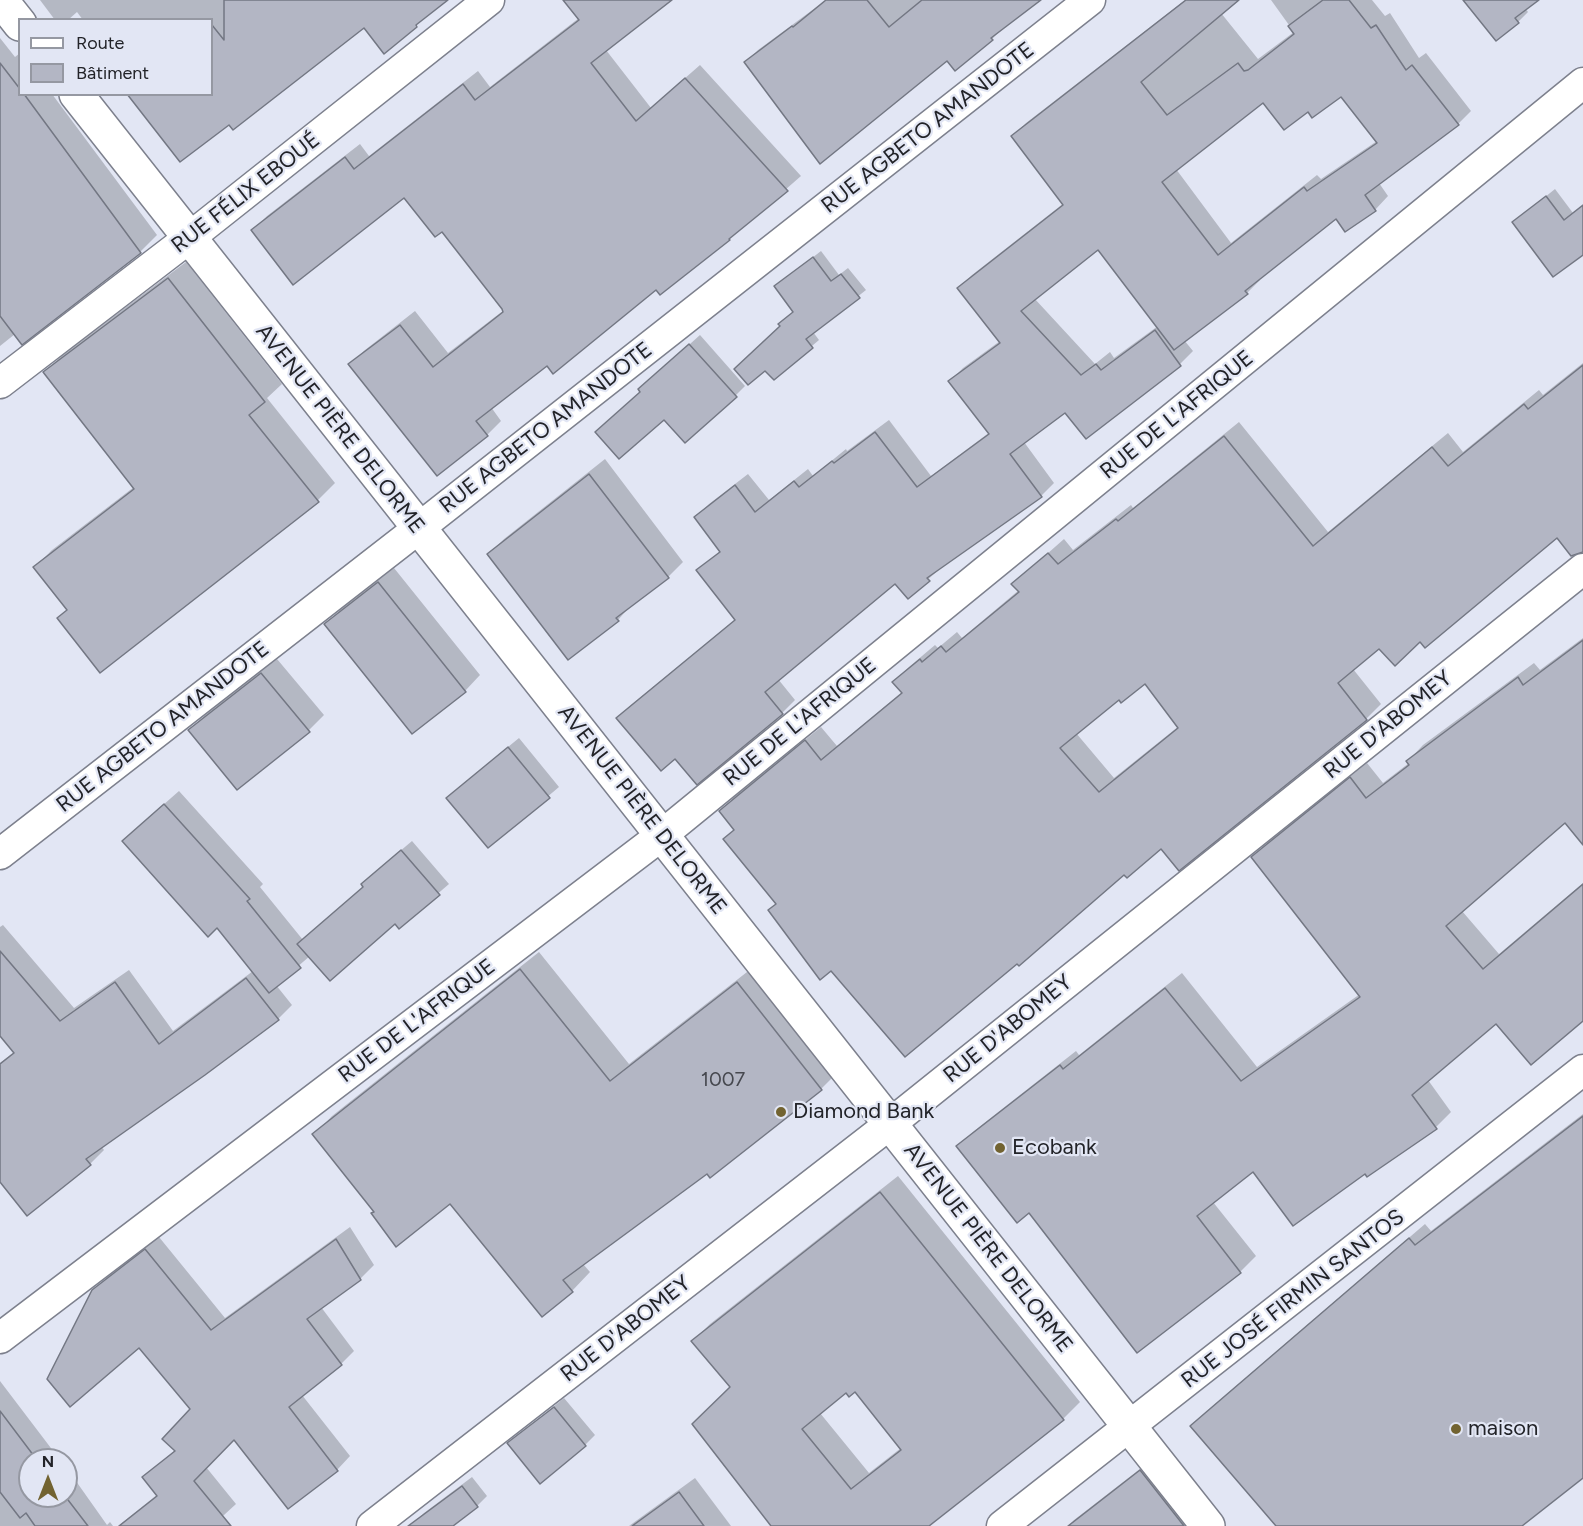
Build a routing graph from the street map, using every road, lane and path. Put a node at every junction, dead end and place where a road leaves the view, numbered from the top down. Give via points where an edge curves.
1 (1, 0) edge
2 (489, 0) edge
3 (1090, 0) edge
4 (18, 21) edge
5 (1583, 83) edge
6 (78, 96) edge
7 (189, 238) junction
8 (0, 383) edge
9 (419, 528) junction
10 (1583, 569) edge
11 (662, 835) junction
12 (0, 854) edge
13 (1583, 1070) edge
14 (890, 1124) junction
15 (0, 1338) edge
16 (1130, 1427) junction
17 (372, 1526) edge
18 (1002, 1526) edge
19 (1208, 1526) edge

1 - 4 main road
2 - 7 street, RUE FÉLIX EBOUÉ
3 - 9 street, RUE AGBETO AMANDOTE
5 - 11 street, RUE DE L'AFRIQUE
6 - 7 main road, AVENUE PIÈRE DELORME
7 - 8 street, RUE FÉLIX EBOUÉ
7 - 9 main road, AVENUE PIÈRE DELORME
9 - 11 main road, AVENUE PIÈRE DELORME
9 - 12 street, RUE AGBETO AMANDOTE
10 - 14 street, RUE D'ABOMEY
11 - 14 main road, AVENUE PIÈRE DELORME
11 - 15 street, RUE DE L'AFRIQUE
13 - 16 street, RUE JOSÉ FIRMIN SANTOS
14 - 16 main road, AVENUE PIÈRE DELORME
14 - 17 street, RUE D'ABOMEY
16 - 18 street, RUE JOSÉ FIRMIN SANTOS
16 - 19 main road, AVENUE PIÈRE DELORME

